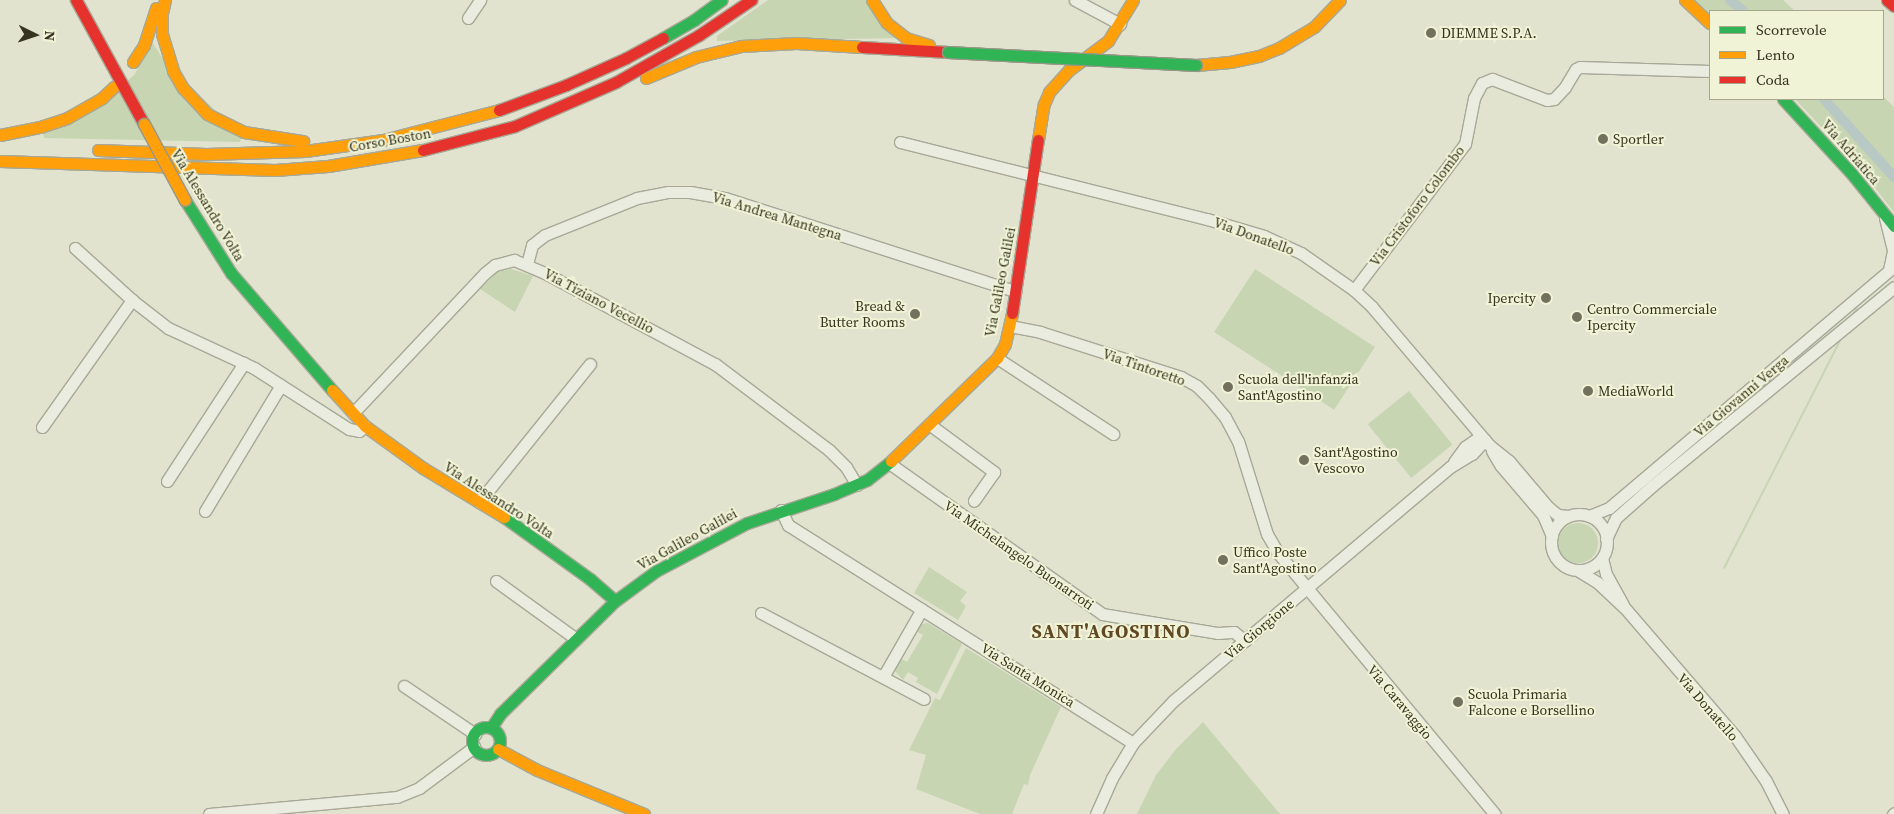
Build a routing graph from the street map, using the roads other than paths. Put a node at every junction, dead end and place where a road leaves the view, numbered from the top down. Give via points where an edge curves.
1 (76, 0) edge
2 (158, 0) edge
3 (165, 0) edge
4 (480, 0) edge
5 (722, 0) edge
6 (751, 0) edge
7 (872, 0) edge
8 (1075, 0) edge
9 (1133, 0) edge
10 (1340, 0) edge
11 (1684, 0) edge
12 (1887, 0) edge
13 (1894, 6) edge
14 (468, 18) dead end
15 (1709, 22) edge
16 (1120, 24) junction
17 (948, 52) junction
18 (133, 62) dead end
19 (1709, 62) edge
20 (1694, 70) junction
21 (1709, 71) edge
22 (114, 87) dead end
23 (1784, 100) edge
24 (515, 126) junction
25 (0, 136) edge
26 (900, 142) dead end
27 (348, 146) junction
28 (88, 150) dead end
29 (0, 161) edge
30 (1033, 175) junction
31 (1884, 214) junction
32 (1894, 226) edge
33 (75, 248) dead end
34 (527, 264) junction
35 (1892, 268) edge
36 (1893, 286) edge
37 (1354, 290) junction
38 (1015, 291) junction
39 (132, 300) junction
40 (1010, 326) junction
41 (998, 358) junction
42 (244, 363) junction
43 (590, 364) dead end
44 (281, 385) junction
45 (353, 413) junction
46 (1469, 423) junction
47 (929, 424) junction
48 (365, 426) junction
49 (42, 427) dead end
50 (1113, 434) dead end
51 (1485, 440) junction
52 (1469, 450) junction
53 (1495, 456) junction
54 (889, 463) junction
55 (167, 481) dead end
56 (857, 485) junction
57 (974, 501) dead end
58 (479, 502) junction
59 (782, 510) junction
60 (205, 511) dead end
61 (1568, 516) junction
62 (1589, 516) junction
63 (1552, 536) junction
64 (1606, 539) junction
65 (1602, 558) junction
66 (1579, 570) junction
67 (496, 581) dead end
68 (1306, 589) junction
69 (615, 601) junction
70 (1624, 606) junction
71 (922, 609) junction
72 (760, 613) dead end
73 (576, 639) junction
74 (1245, 640) junction
75 (883, 678) junction
76 (404, 686) dead end
77 (924, 699) dead end
78 (491, 728) junction
79 (475, 734) junction
80 (1133, 742) junction
81 (474, 747) junction
82 (498, 749) junction
83 (209, 814) edge
84 (644, 814) edge
85 (1096, 814) edge
86 (1494, 814) edge
87 (1783, 814) edge

1 - 45 main road, Via Alessandro Volta, bridge via 184,200 231,273
2 - 18 main road via 144,45
3 - 27 main road via 162,34 173,71 183,88 207,114 244,132
4 - 14 street
5 - 27 main road, Corso Boston via 694,20 626,58 566,85 501,109
6 - 24 main road, Corso Boston via 699,35 616,82
7 - 17 main road via 886,23 906,38
8 - 16 street
9 - 16 main road, Via Galileo Galilei
10 - 17 main road, bridge via 1314,27 1279,48 1230,62 1196,64
11 - 15 main road
12 - 13 main road
16 - 30 main road, Via Galileo Galilei via 1108,41 1069,70 1049,92 1040,122
17 - 24 main road via 796,43 741,46 696,57 564,112
19 - 20 street
20 - 21 street, Via Cristoforo Colombo
20 - 37 street, Via Cristoforo Colombo via 1580,67 1565,87 1547,100 1492,79 1482,83 1474,98 1465,144
22 - 25 main road via 102,98 67,118
23 - 31 main road, Via Adriatica
24 - 29 main road, Corso Boston via 427,150 328,166 275,170
26 - 30 street
27 - 28 main road, Corso Boston via 272,154
30 - 37 street, Via Donatello via 1264,236 1301,253
30 - 38 main road, Via Galileo Galilei
31 - 32 main road, Via Adriatica
31 - 35 street, Via Giovanni Verga via 1893,251
33 - 39 street
34 - 38 street, Via Andrea Mantegna via 532,245 544,235 637,198 690,192 725,198
34 - 45 street, Via Tiziano Vecellio via 508,260 485,273
34 - 56 street, Via Tiziano Vecellio via 715,364 829,450 846,467
35 - 62 street, Via Giovanni Verga via 1609,508
36 - 64 street, Via Giovanni Verga via 1652,486 1616,518
37 - 46 street, Via Donatello via 1386,322
38 - 40 main road, Via Galileo Galilei
39 - 42 street via 168,328
39 - 49 street
40 - 41 main road, Via Galileo Galilei
40 - 68 street, Via Tintoretto via 1040,332 1180,377 1197,386 1231,426 1267,534
41 - 47 main road, Via Galileo Galilei
41 - 50 street
42 - 44 street
42 - 55 street
43 - 58 street
44 - 48 street via 349,429 359,431
44 - 60 street
45 - 48 main road, Via Alessandro Volta
46 - 51 street, Via Donatello
46 - 52 street
47 - 54 main road, Via Galileo Galilei
47 - 57 street via 994,472
48 - 58 main road, Via Alessandro Volta via 423,468
51 - 52 street, Via Giorgione
51 - 53 street, Via Donatello
51 - 61 street, Via Donatello via 1548,507 1558,515
52 - 53 street
52 - 68 street, Via Giorgione
53 - 63 street, Via Donatello via 1543,515
54 - 56 main road, Via Galileo Galilei
54 - 74 street, Via Michelangelo Buonarroti via 1102,614 1218,633 1234,632
56 - 59 main road, Via Galileo Galilei
58 - 69 main road, Via Alessandro Volta via 590,579
59 - 69 main road, Via Galileo Galilei via 727,532 656,571
59 - 71 street, Via Santa Monica via 788,525
61 - 62 street, Via Donatello
61 - 63 street via 1560,521
62 - 64 street via 1601,525
63 - 66 street, Via Donatello via 1556,559 1568,568
64 - 65 street
65 - 66 street via 1591,568
65 - 70 street, Via Donatello via 1606,574
66 - 70 street, Via Donatello
67 - 73 street
68 - 74 street, Via Giorgione
68 - 86 street, Via Caravaggio
69 - 73 main road, Via Galileo Galilei
70 - 87 street, Via Donatello via 1735,736 1766,781
71 - 75 street
71 - 80 street, Via Santa Monica
72 - 75 street
73 - 78 main road, Via Galileo Galilei via 500,714
74 - 80 street, Via Giorgione via 1186,689
75 - 77 street
76 - 79 street
78 - 79 main road via 481,728
78 - 82 main road via 499,736
79 - 81 main road
80 - 85 street, Via Giorgione
81 - 82 main road via 483,754
81 - 83 street via 419,788 397,797
82 - 84 main road via 537,770

